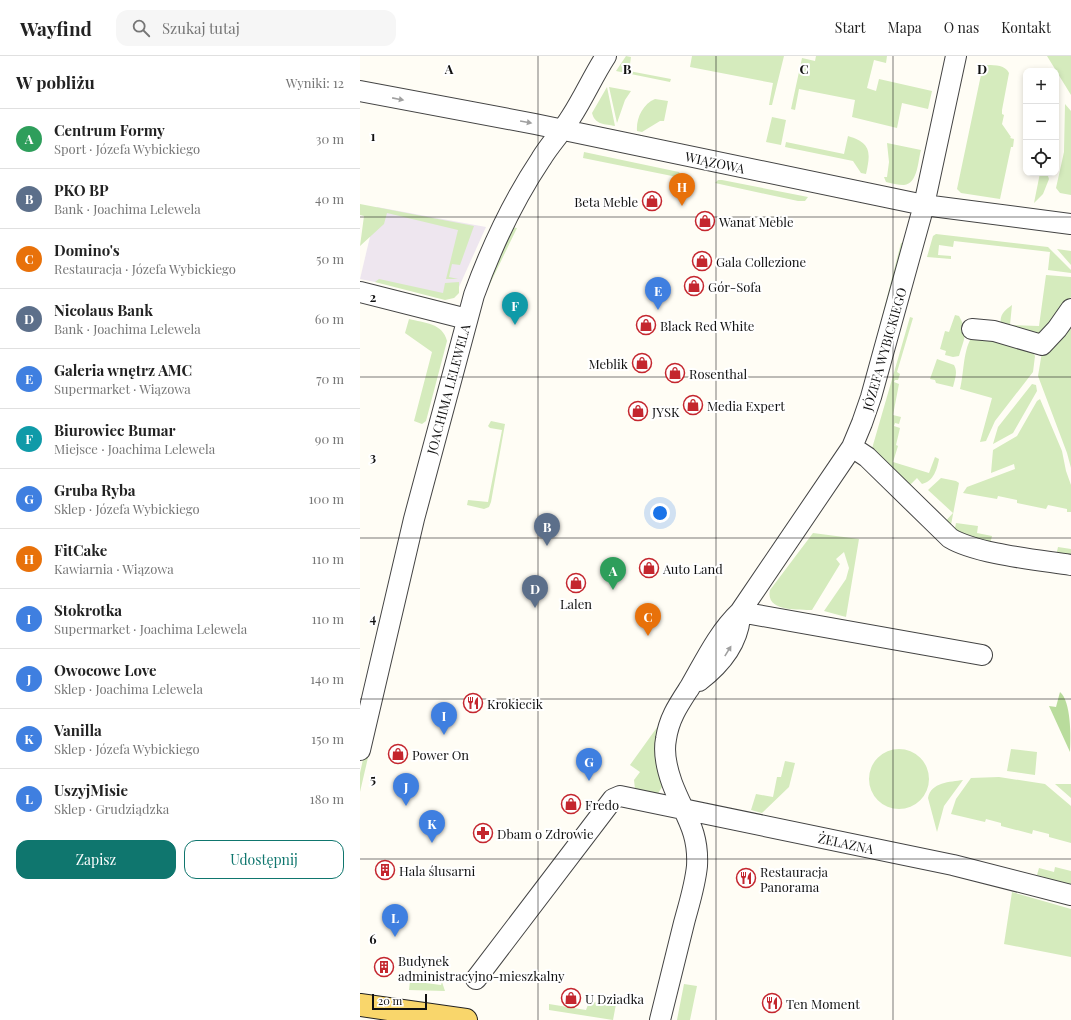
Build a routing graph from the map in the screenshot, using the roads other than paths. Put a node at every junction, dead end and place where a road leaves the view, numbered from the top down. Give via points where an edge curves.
1 (606, 56) edge
2 (956, 56) edge
3 (360, 91) edge
4 (563, 130) junction
5 (924, 205) junction
6 (1071, 224) edge
7 (360, 292) edge
8 (1071, 308) edge
9 (467, 319) junction
10 (972, 329) dead end
11 (852, 447) junction
12 (1071, 565) edge
13 (740, 612) junction
14 (982, 655) dead end
15 (360, 750) edge
16 (685, 809) junction
17 (1071, 895) edge
18 (476, 979) dead end
19 (360, 1004) edge
20 (466, 1020) edge
21 (660, 1020) edge

1 - 4 street, JOACHIMA LELEWELA
2 - 5 street, JÓZEFA WYBICKIEGO
3 -> 4 street, WIĄZOWA
4 - 5 street, WIĄZOWA
4 - 9 street, JOACHIMA LELEWELA via 540,160 506,220 482,272
5 - 6 street, WIĄZOWA
5 - 11 street, JÓZEFA WYBICKIEGO via 871,397
7 - 9 street
8 - 10 street via 1042,345 994,331
9 - 15 street, JOACHIMA LELEWELA via 414,519
11 - 12 street via 867,457 950,538 999,553
11 - 13 street, JÓZEFA WYBICKIEGO
13 - 14 street
13 - 16 street, JÓZEFA WYBICKIEGO via 710,650 671,718 665,750 672,782
16 - 17 street, ŻELAZNA via 953,866
16 - 18 street, ŻELAZNA via 620,796 613,799
16 - 21 street, JÓZEFA WYBICKIEGO via 696,840 697,867
19 - 20 main road

